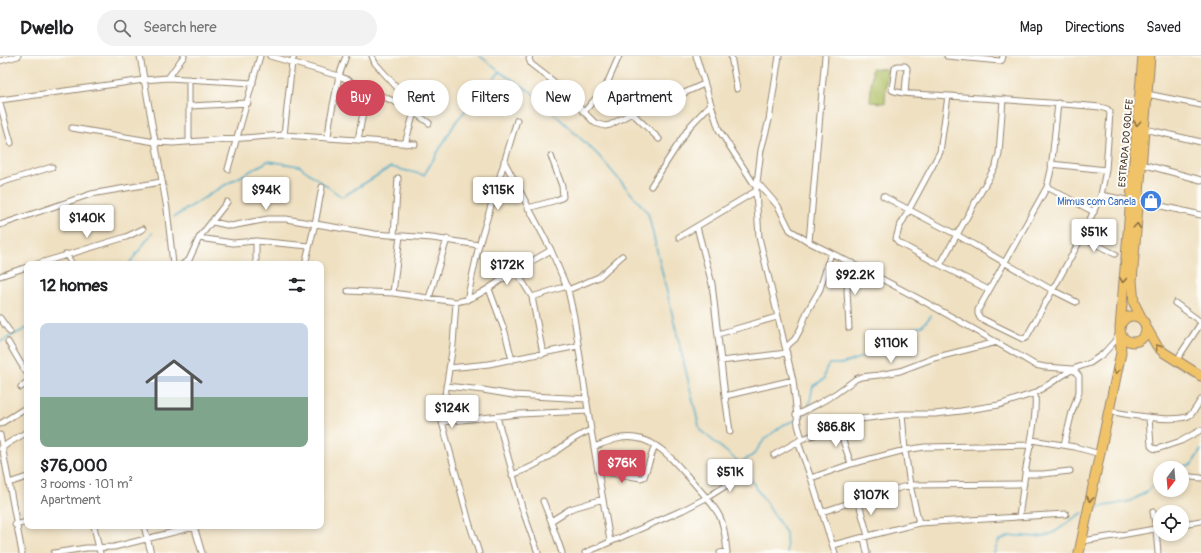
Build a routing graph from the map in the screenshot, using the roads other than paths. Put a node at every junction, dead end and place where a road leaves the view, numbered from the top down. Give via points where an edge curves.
1 (18, 56) edge
2 (140, 56) edge
3 (184, 56) edge
4 (260, 56) edge
5 (270, 56) edge
6 (294, 56) edge
7 (346, 56) edge
8 (372, 56) edge
9 (530, 56) edge
10 (619, 56) edge
11 (696, 56) edge
12 (731, 56) edge
13 (779, 56) edge
14 (825, 56) edge
15 (947, 56) edge
16 (1003, 56) edge
17 (1143, 56) edge
18 (1150, 56) edge
19 (971, 57) edge
20 (0, 60) edge
21 (292, 62) junction
22 (339, 76) junction
23 (168, 78) junction
24 (189, 79) junction
25 (144, 80) junction
26 (347, 80) edge
27 (552, 80) edge
28 (253, 82) junction
29 (393, 83) edge
30 (704, 84) junction
31 (737, 89) dead end
32 (686, 92) edge
33 (905, 93) junction
34 (1147, 94) junction
35 (948, 96) junction
36 (1003, 99) junction
37 (0, 100) edge
38 (248, 103) junction
39 (1058, 103) junction
40 (0, 104) edge
41 (710, 105) junction
42 (1201, 105) edge
43 (190, 106) junction
44 (585, 111) edge
45 (585, 113) edge
46 (363, 116) edge
47 (413, 116) edge
48 (419, 116) edge
49 (626, 116) edge
50 (635, 116) edge
51 (517, 120) dead end
52 (429, 123) dead end
53 (72, 128) dead end
54 (1145, 129) junction
55 (284, 135) junction
56 (238, 138) junction
57 (328, 138) junction
58 (659, 139) dead end
59 (358, 140) junction
60 (155, 142) junction
61 (189, 142) junction
62 (1201, 142) edge
63 (11, 143) dead end
64 (405, 144) junction
65 (415, 144) dead end
66 (550, 156) dead end
67 (504, 161) junction
68 (1052, 164) junction
69 (1142, 164) junction
70 (52, 167) dead end
71 (228, 169) dead end
72 (1106, 170) junction
73 (398, 178) dead end
74 (1201, 180) edge
75 (161, 182) junction
76 (0, 183) edge
77 (651, 186) dead end
78 (322, 187) dead end
79 (756, 187) junction
80 (1047, 187) junction
81 (1101, 195) junction
82 (883, 196) dead end
83 (1135, 201) junction
84 (226, 202) dead end
85 (528, 208) junction
86 (909, 210) junction
87 (1094, 212) junction
88 (1201, 215) edge
89 (213, 222) junction
90 (315, 224) junction
91 (0, 225) edge
92 (697, 227) junction
93 (143, 229) dead end
94 (957, 235) junction
95 (397, 236) junction
96 (679, 237) dead end
97 (1082, 237) junction
98 (199, 238) junction
99 (447, 239) junction
100 (256, 241) junction
101 (809, 242) junction
102 (479, 244) junction
103 (309, 246) junction
104 (552, 250) junction
105 (831, 253) junction
106 (66, 254) junction
107 (1115, 254) dead end
108 (622, 256) dead end
109 (46, 261) edge
110 (70, 261) edge
111 (173, 261) edge
112 (186, 261) edge
113 (256, 261) edge
114 (306, 261) edge
115 (1005, 262) junction
116 (852, 263) junction
117 (940, 265) junction
118 (24, 268) edge
119 (516, 271) junction
120 (0, 276) edge
121 (567, 288) junction
122 (489, 289) junction
123 (990, 290) junction
124 (1052, 290) junction
125 (348, 291) dead end
126 (394, 293) junction
127 (429, 298) junction
128 (532, 298) junction
129 (467, 300) junction
130 (456, 302) junction
131 (1076, 302) dead end
132 (1175, 303) dead end
133 (777, 317) junction
134 (0, 318) edge
135 (1144, 323) junction
136 (1201, 323) edge
137 (849, 328) dead end
138 (1120, 330) junction
139 (10, 332) dead end
140 (718, 334) junction
141 (8, 342) dead end
142 (997, 342) junction
143 (578, 346) junction
144 (787, 350) junction
145 (542, 354) junction
146 (512, 360) junction
147 (721, 361) junction
148 (1176, 361) junction
149 (449, 368) junction
150 (24, 369) edge
151 (1073, 369) junction
152 (1201, 376) edge
153 (793, 380) junction
154 (24, 384) edge
155 (446, 386) junction
156 (20, 387) dead end
157 (1035, 394) junction
158 (724, 396) junction
159 (587, 399) junction
160 (1201, 400) edge
161 (24, 409) edge
162 (588, 411) junction
163 (1109, 411) junction
164 (796, 414) junction
165 (902, 414) junction
166 (496, 417) junction
167 (1149, 418) junction
168 (442, 422) junction
169 (0, 424) edge
170 (838, 426) junction
171 (591, 430) junction
172 (1201, 430) edge
173 (730, 432) dead end
174 (24, 434) edge
175 (0, 435) edge
176 (800, 440) junction
177 (1031, 442) junction
178 (655, 445) junction
179 (1064, 445) junction
180 (594, 447) junction
181 (1, 449) edge
182 (905, 450) junction
183 (1100, 454) junction
184 (774, 455) dead end
185 (851, 464) junction
186 (2, 465) edge
187 (598, 471) junction
188 (1070, 471) dead end
189 (1025, 474) junction
190 (512, 475) junction
191 (743, 475) dead end
192 (1189, 477) edge
193 (24, 478) edge
194 (811, 478) junction
195 (1201, 478) edge
196 (9, 483) junction
197 (1024, 484) junction
198 (910, 485) junction
199 (708, 497) junction
200 (603, 499) junction
201 (858, 500) junction
202 (543, 501) dead end
203 (822, 512) junction
204 (1066, 514) dead end
205 (1019, 517) junction
206 (551, 521) junction
207 (1201, 521) edge
208 (24, 523) edge
209 (1189, 523) edge
210 (919, 524) junction
211 (15, 525) junction
212 (95, 529) edge
213 (144, 529) edge
214 (186, 529) edge
215 (195, 529) edge
216 (1153, 529) edge
217 (866, 537) junction
218 (146, 539) junction
219 (610, 541) junction
220 (1082, 541) junction
221 (1158, 541) edge
222 (833, 545) junction
223 (100, 551) edge
224 (727, 552) edge
225 (22, 553) edge
226 (54, 553) edge
227 (150, 553) edge
228 (202, 553) edge
229 (479, 553) edge
230 (538, 553) edge
231 (562, 553) edge
232 (585, 553) edge
233 (720, 553) edge
234 (835, 553) edge
235 (867, 553) edge
236 (1079, 553) edge
237 (1158, 553) edge

1 - 20 street
2 - 25 street
3 - 23 street
4 - 28 street
5 - 21 street
6 - 21 street
7 - 22 street
8 - 29 street
9 - 27 street via 531,64
10 - 44 street via 606,86
11 - 30 street
12 - 31 street
13 - 79 street
14 - 101 street
15 - 19 street
16 - 19 street via 1000,61
17 -> 83 highway, ESTRADA DO GOLFE
18 - 34 highway, ESTRADA DO GOLFE
21 - 22 street
21 - 55 street
22 - 26 street
22 - 57 street
23 - 24 street
23 - 25 street
24 - 28 street
24 - 43 street
25 - 37 street
25 - 60 street
28 - 38 street
30 - 32 street
30 - 41 street
33 - 33 street via 892,90 897,66 906,68
33 - 35 street
34 - 42 street
34 - 54 highway, ESTRADA DO GOLFE
35 - 36 street
35 - 86 street via 940,152
36 - 39 street
36 - 94 street via 998,160
38 - 43 street
38 - 56 street
39 - 68 street
39 - 72 street via 1100,107 1110,112
40 - 63 street
41 - 77 street via 690,126
41 - 79 street via 719,130
43 - 61 street
45 - 49 street via 595,123 605,126
46 - 59 street
47 - 64 street
48 - 52 street
50 - 58 street
51 - 67 street
53 - 60 street
54 - 62 street
54 - 69 highway, ESTRADA DO GOLFE
55 - 56 street
55 - 57 street
56 - 61 street
56 - 71 street
57 - 59 street
59 - 64 street
60 - 61 street
60 - 75 street
64 - 65 street
66 - 85 street via 562,186 563,197
67 - 85 street
67 - 102 street
68 - 72 street
68 - 80 street
69 - 74 street
69 - 83 highway, ESTRADA DO GOLFE
70 - 76 street
72 - 81 street
73 - 95 street
75 - 91 street via 91,194
75 - 111 street
78 - 90 street
79 - 92 street
79 - 101 street via 778,206 790,230
79 - 133 street via 759,237
80 - 87 street
80 - 115 street
81 - 83 street
81 - 87 street
82 - 86 street
83 - 88 street
135 -> 83 highway, ESTRADA DO GOLFE via 1134,303
83 -> 138 highway, ESTRADA DO GOLFE
84 - 89 street
85 - 104 street
86 - 94 street
86 - 117 street via 896,239
87 - 97 street
89 - 90 street via 231,226 277,219
89 - 98 street
90 - 95 street
90 - 103 street
92 - 96 street
92 - 140 street via 710,273
93 - 106 street via 126,237
94 - 115 street
94 - 117 street
95 - 99 street
95 - 126 street
97 - 107 street
97 - 124 street
98 - 100 street via 233,243
98 - 112 street via 191,257
99 - 102 street
99 - 127 street
100 - 103 street
100 - 113 street
101 - 105 street
102 - 129 street
103 - 114 street
104 - 119 street
104 - 121 street
105 - 116 street
105 - 144 street via 820,289
106 - 109 street
106 - 110 street
108 - 121 street via 599,277
115 - 123 street
115 - 124 street
116 - 137 street via 847,290
116 - 142 street
117 - 123 street
118 - 120 street
119 - 122 street
119 - 128 street
121 - 128 street
121 - 143 street
122 - 129 street
122 - 146 street
123 - 124 street via 978,310 980,318 1022,339 1026,338
124 - 131 street
125 - 126 street
126 - 127 street
127 - 130 street
128 - 145 street
129 - 130 street
130 - 149 street
132 - 136 street
133 - 140 street
133 - 144 street
134 - 139 street
135 - 138 highway via 1134,316 1126,318
135 - 138 highway via 1145,336 1138,342 1125,340
148 -> 135 highway, ESTRADA DO GOLFE via 1156,346
136 - 148 street
138 - 151 street via 1114,342 1103,354 1090,363
138 -> 163 highway, ESTRADA DO GOLFE via 1120,353
140 - 147 street
141 - 150 street
142 - 151 street via 1035,365
142 - 164 street via 934,358 900,371 861,377 816,405
143 - 145 street
143 - 159 street
144 - 147 street
144 - 153 street
145 - 146 street
146 - 149 street
147 - 158 street
148 - 152 highway, ESTRADA DO GOLFE
149 - 155 street
151 - 157 street
151 - 179 street via 1079,376 1079,392
153 - 158 street
153 - 164 street
154 - 156 street
155 - 159 street via 513,395
155 - 168 street
157 - 165 street via 961,411
157 - 177 street via 1036,411
158 - 173 street
159 - 162 street
160 - 167 street via 1190,416
161 - 169 street
162 - 166 street
162 - 171 street
163 - 167 street
163 - 183 highway, ESTRADA DO GOLFE
164 - 176 street
165 - 170 street via 860,419
165 - 182 street
166 - 168 street
166 - 190 street
167 - 172 street via 1151,446 1157,449
168 - 229 street
170 - 176 street
170 - 185 street
171 - 180 street
171 - 190 street via 580,434 533,466
174 - 181 street
175 - 181 street
176 - 184 street
176 - 194 street
177 - 179 street
177 - 182 street via 935,446
177 - 189 street
178 - 180 street via 626,437
178 - 187 street via 644,477
178 - 199 street
179 - 183 street
180 - 187 street
181 - 186 street
182 - 185 street
182 - 198 street
183 -> 220 highway, ESTRADA DO GOLFE
185 - 194 street
186 - 196 street
187 - 200 street
188 - 189 street
189 - 197 street
190 - 230 street
191 - 199 street
192 - 195 street
193 - 196 street
194 - 203 street
196 - 211 street
197 - 198 street
197 - 205 street
198 - 201 street
198 - 210 street
199 - 219 street via 674,515
199 - 224 street via 722,521
200 - 206 street via 570,509
200 - 219 street
201 - 203 street
201 - 217 street
202 - 206 street
203 - 222 street
204 - 205 street
205 - 210 street
206 - 231 street
207 - 209 street
208 - 211 street
210 - 217 street
211 - 225 street
212 - 223 street
213 - 218 street
214 - 218 street
215 - 228 street
216 - 220 street
217 - 222 street
217 - 235 street
218 - 223 street
218 - 227 street
219 - 232 street
220 - 236 highway, ESTRADA DO GOLFE
221 - 237 street
222 - 234 street
223 - 226 street via 86,548
224 - 233 street

